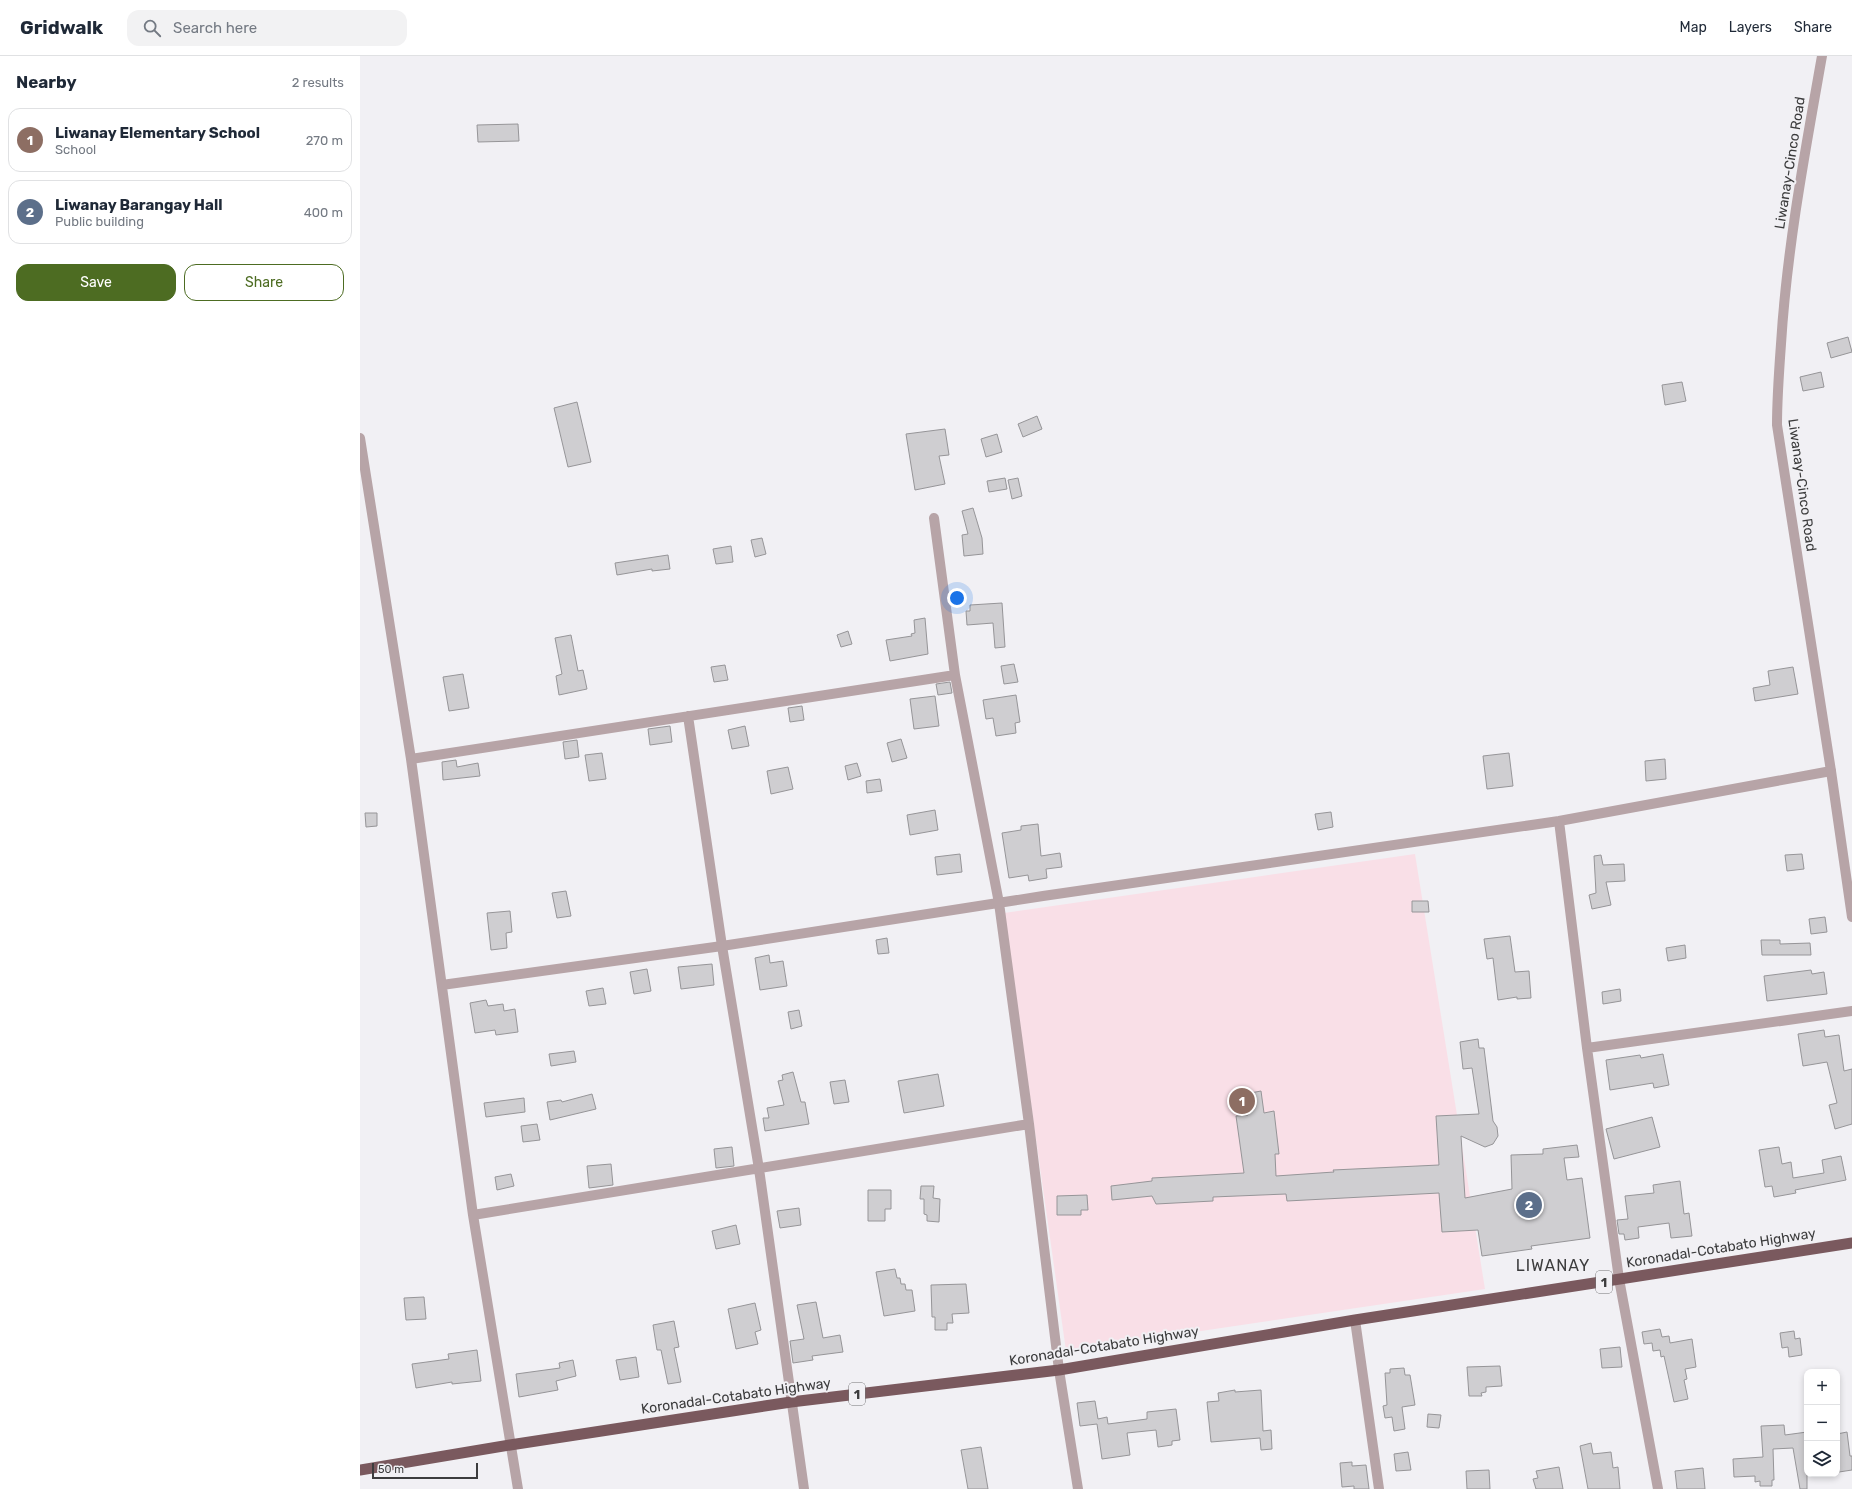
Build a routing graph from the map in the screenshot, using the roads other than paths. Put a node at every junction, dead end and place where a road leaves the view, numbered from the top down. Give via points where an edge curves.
1 (1822, 56) edge
2 (360, 438) edge
3 (934, 518) dead end
4 (955, 675) junction
5 (688, 716) junction
6 (411, 759) junction
7 (1831, 771) junction
8 (1559, 821) junction
9 (999, 903) junction
10 (1852, 918) edge
11 (722, 946) junction
12 (442, 985) junction
13 (1852, 1011) edge
14 (1587, 1048) junction
15 (1029, 1124) junction
16 (759, 1169) junction
17 (473, 1215) junction
18 (1852, 1243) edge
19 (1619, 1279) junction
20 (1355, 1320) junction
21 (1059, 1370) junction
22 (791, 1402) junction
23 (510, 1445) junction
24 (360, 1470) edge
25 (518, 1489) edge
26 (804, 1489) edge
27 (1078, 1489) edge
28 (1379, 1489) edge
29 (1658, 1489) edge

1 - 7 street, Liwanay-Cinco Road via 1795,207 1783,310 1777,406
2 - 6 street
3 - 4 street
4 - 5 street
4 - 9 street
5 - 6 street
5 - 11 street
6 - 12 street
7 - 8 street
7 - 10 street, Liwanay-Cinco Road
8 - 9 street
8 - 14 street
9 - 11 street
9 - 15 street
11 - 12 street
11 - 16 street
12 - 17 street
13 - 14 street
14 - 19 street
15 - 16 street
15 - 21 street
16 - 17 street
16 - 22 street
17 - 23 street
18 - 19 highway, Koronadal-Cotabato Highway / 1
19 - 20 highway, Koronadal-Cotabato Highway / 1
19 - 29 street
20 - 21 highway, Koronadal-Cotabato Highway / 1
20 - 28 street
21 - 22 highway, Koronadal-Cotabato Highway / 1
21 - 27 street
22 - 23 highway, Koronadal-Cotabato Highway / 1
22 - 26 street
23 - 24 highway, Koronadal-Cotabato Highway / 1
23 - 25 street

